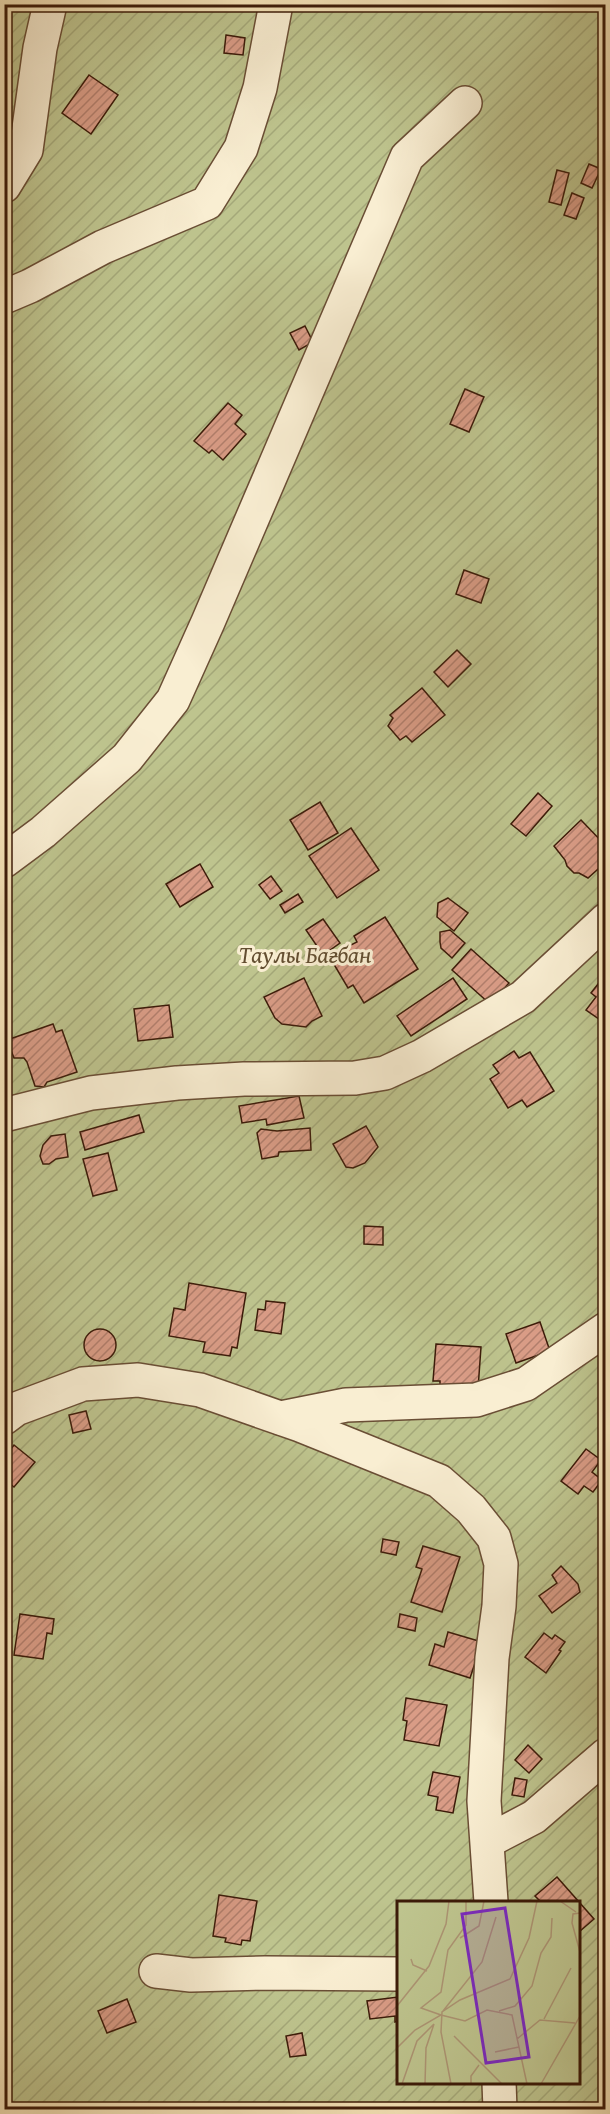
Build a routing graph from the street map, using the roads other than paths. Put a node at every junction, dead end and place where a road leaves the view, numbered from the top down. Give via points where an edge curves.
1 (50, 4) edge
2 (276, 4) edge
3 (465, 103) dead end
4 (4, 186) edge
5 (4, 297) edge
6 (4, 861) edge
7 (606, 920) edge
8 (4, 1115) edge
9 (606, 1329) edge
10 (4, 1418) edge
11 (280, 1418) junction
12 (606, 1755) edge
13 (488, 1841) junction
14 (491, 1901) edge
15 (156, 1971) dead end
16 (397, 1974) edge
17 (499, 2084) edge
18 (500, 2109) edge

1 - 4 street via 26,150
2 - 5 street via 260,88 241,148 207,203 103,247
3 - 6 street via 406,157 173,700 127,758
7 - 8 street via 523,997 386,1073 355,1078 177,1083 92,1093
9 - 11 street via 526,1384 476,1400 346,1405
10 - 11 street via 16,1408 82,1384 138,1380 200,1390
11 - 13 street via 439,1481 471,1509 494,1538 501,1564 484,1801
12 - 13 street via 534,1817
13 - 14 street
15 - 16 street via 191,1975
17 - 18 street

